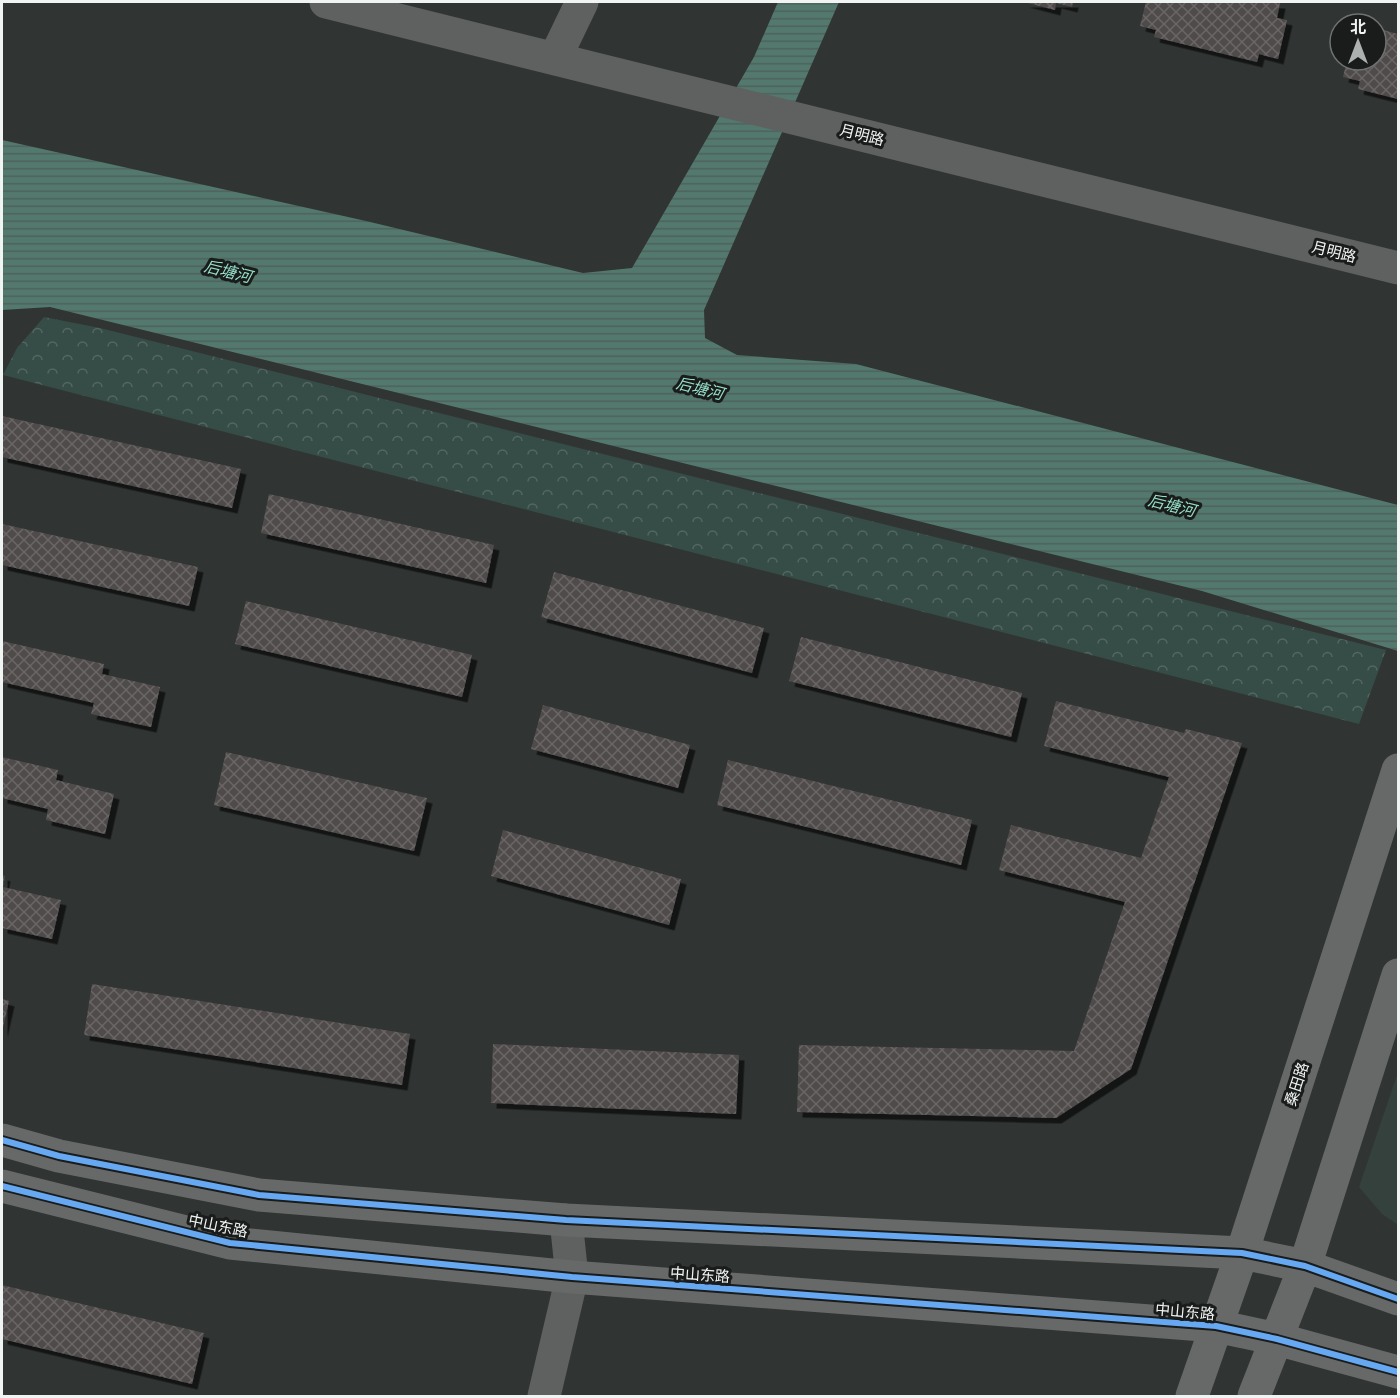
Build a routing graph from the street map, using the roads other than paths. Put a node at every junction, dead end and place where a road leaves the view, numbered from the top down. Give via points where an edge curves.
1 (326, 2) edge
2 (582, 2) edge
3 (555, 58) junction
4 (1398, 268) edge
5 (1398, 770) edge
6 (1398, 975) edge
7 (2, 1140) edge
8 (2, 1186) edge
9 (566, 1220) junction
10 (1242, 1253) junction
11 (1305, 1266) junction
12 (572, 1277) junction
13 (1398, 1299) edge
14 (1215, 1326) junction
15 (1277, 1339) junction
16 (1398, 1372) edge
17 (544, 1396) edge
18 (1192, 1396) edge
19 (1254, 1396) edge

1 - 3 street, 月明路
2 - 3 street
3 - 4 street, 月明路
5 - 10 main road, 桑田路
6 - 11 main road
7 - 9 main road via 59,1156 259,1195
8 - 12 main road, 中山东路 via 230,1244
9 - 10 main road
9 - 12 street
10 - 11 main road
10 - 14 main road, 桑田路
11 - 13 main road
11 - 15 main road
12 - 14 main road, 中山东路
12 - 17 street
14 - 15 main road, 中山东路
14 - 18 main road, 桑田路
15 - 16 main road, 中山东路
15 - 19 main road

